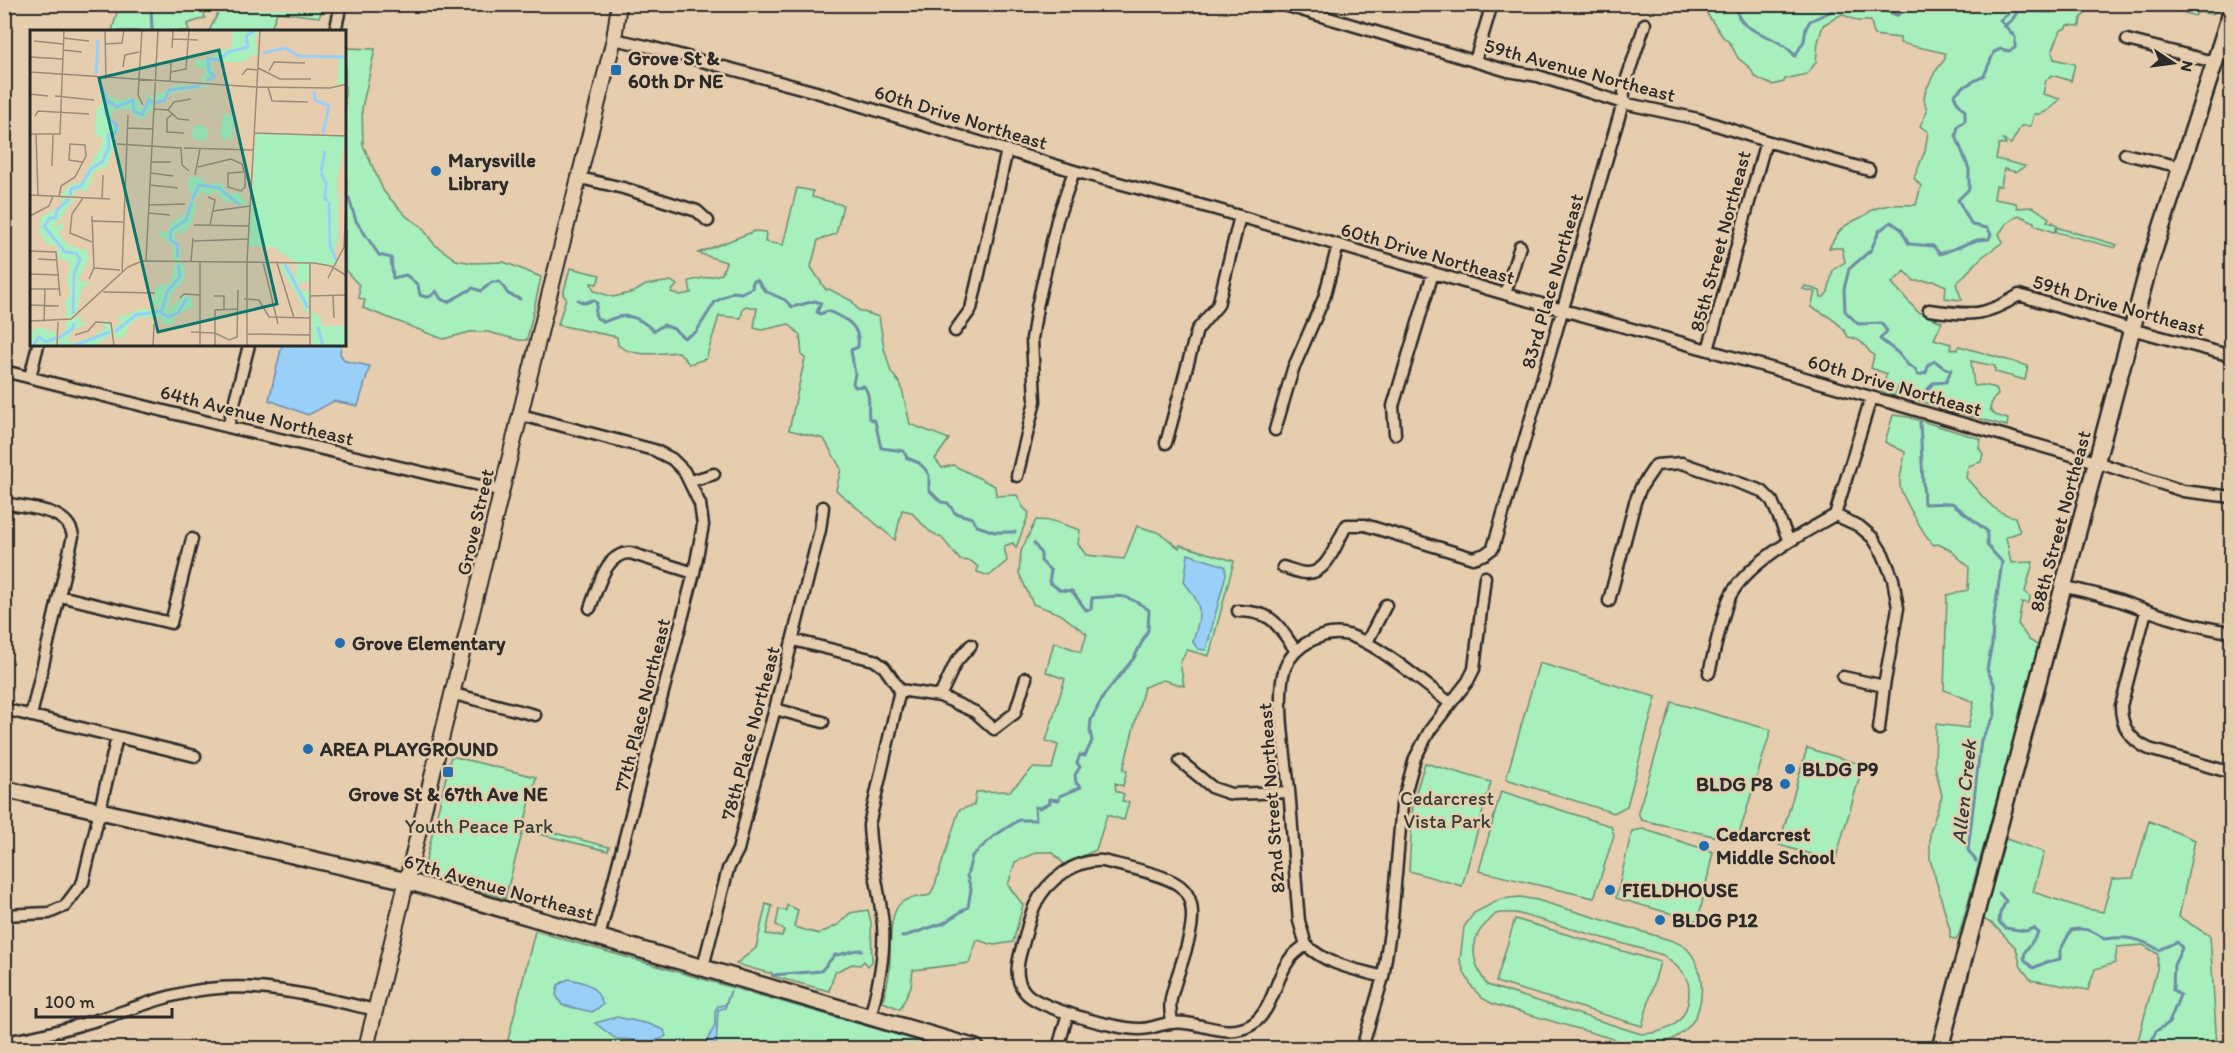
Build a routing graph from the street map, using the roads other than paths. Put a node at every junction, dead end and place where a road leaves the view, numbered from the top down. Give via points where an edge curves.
1 (341, 4) edge
2 (619, 4) edge
3 (1281, 4) edge
4 (1492, 4) edge
5 (2232, 9) edge
6 (1646, 24) dead end
7 (335, 30) edge
8 (614, 39) junction
9 (2127, 40) dead end
10 (2221, 56) edge
11 (1475, 61) junction
12 (1623, 103) junction
13 (1766, 141) junction
14 (1007, 150) junction
15 (2125, 154) dead end
16 (2181, 167) junction
17 (1869, 170) dead end
18 (1074, 171) junction
19 (580, 178) junction
20 (1240, 216) junction
21 (708, 221) dead end
22 (1338, 245) junction
23 (1520, 246) dead end
24 (1432, 273) junction
25 (1505, 294) junction
26 (1563, 310) junction
27 (1929, 310) dead end
28 (2131, 329) junction
29 (955, 331) dead end
30 (38, 346) edge
31 (249, 346) edge
32 (1708, 350) junction
33 (2232, 356) edge
34 (4, 371) edge
35 (30, 378) junction
36 (1871, 398) junction
37 (521, 415) junction
38 (228, 427) junction
39 (1275, 430) dead end
40 (1395, 434) dead end
41 (1166, 443) dead end
42 (2096, 462) junction
43 (714, 474) dead end
44 (1017, 476) dead end
45 (691, 481) junction
46 (502, 491) junction
47 (2232, 497) edge
48 (4, 503) edge
49 (823, 507) dead end
50 (1835, 515) junction
51 (192, 539) dead end
52 (1789, 541) junction
53 (1283, 567) dead end
54 (694, 573) junction
55 (1485, 577) dead end
56 (2065, 586) junction
57 (60, 596) junction
58 (1609, 601) dead end
59 (1386, 605) dead end
60 (590, 608) dead end
61 (1238, 611) dead end
62 (2146, 611) junction
63 (2224, 631) dead end
64 (793, 640) junction
65 (1367, 642) junction
66 (971, 645) dead end
67 (1296, 651) junction
68 (1709, 673) dead end
69 (1842, 677) dead end
70 (1026, 678) dead end
71 (1884, 686) junction
72 (900, 690) junction
73 (454, 694) junction
74 (940, 696) junction
75 (1450, 703) junction
76 (4, 709) edge
77 (775, 709) junction
78 (535, 715) dead end
79 (31, 716) junction
80 (823, 722) dead end
81 (1879, 729) dead end
82 (117, 737) junction
83 (195, 756) dead end
84 (1180, 761) dead end
85 (2232, 773) edge
86 (4, 789) edge
87 (1289, 792) junction
88 (100, 811) junction
89 (407, 881) junction
90 (4, 915) edge
91 (599, 937) junction
92 (1306, 945) junction
93 (703, 967) junction
94 (1383, 977) junction
95 (375, 1010) junction
96 (1068, 1013) junction
97 (870, 1017) junction
98 (1172, 1022) junction
99 (4, 1041) edge
100 (366, 1048) edge
101 (976, 1048) edge
102 (1058, 1048) edge
103 (1362, 1048) edge
104 (1940, 1048) edge

1 - 7 street
2 - 8 street, Grove Street
3 - 11 street, 59th Avenue Northeast
4 - 11 street
5 - 10 main road, 88th Street Northeast
6 - 12 street, 83rd Place Northeast via 1625,84
8 - 14 street, 60th Drive Northeast via 816,92
8 - 19 street, Grove Street
9 - 10 street
10 - 16 main road, 88th Street Northeast
11 - 12 street, 59th Avenue Northeast
12 - 13 street, 59th Avenue Northeast via 1698,119
12 - 26 street, 83rd Place Northeast
13 - 17 street, 59th Avenue Northeast
13 - 32 street, 85th Street Northeast
14 - 18 street, 60th Drive Northeast
14 - 29 street via 971,309
15 - 16 street
16 - 28 main road, 88th Street Northeast
18 - 20 street, 60th Drive Northeast
18 - 44 street via 1057,220 1037,307 1032,339 1035,401
19 - 21 street via 697,211
19 - 37 street, Grove Street
20 - 22 street, 60th Drive Northeast
20 - 41 street via 1218,304 1197,330
22 - 24 street, 60th Drive Northeast
22 - 39 street via 1324,298 1293,369
23 - 25 street
24 - 25 street, 60th Drive Northeast
24 - 40 street via 1393,406
25 - 26 street, 60th Drive Northeast
26 - 32 street, 60th Drive Northeast
26 - 53 street, 83rd Place Northeast via 1493,548 1473,558 1365,525 1347,525 1319,570 1307,574
27 - 28 street, 59th Drive Northeast via 1970,315 2001,307 2019,295
28 - 33 street, 59th Drive Northeast
28 - 42 main road, 88th Street Northeast
30 - 35 street
31 - 38 street
32 - 36 street, 60th Drive Northeast
34 - 35 street, 64th Avenue Northeast
35 - 38 street, 64th Avenue Northeast
36 - 42 street, 60th Drive Northeast
36 - 50 street
37 - 45 street via 654,450 672,459
37 - 46 street, Grove Street
38 - 46 street, 64th Avenue Northeast
42 - 47 street, 60th Drive Northeast via 2183,492
42 - 56 main road, 88th Street Northeast
43 - 45 street
45 - 54 street, 77th Place Northeast via 703,525
46 - 73 street, Grove Street
48 - 57 street via 57,515 71,527 73,536
49 - 64 street, 78th Place Northeast
50 - 52 street
50 - 71 street via 1859,526 1872,538 1893,579 1898,608
51 - 57 street via 171,623
52 - 58 street via 1772,501 1762,491 1682,463 1656,465 1635,502
52 - 68 street via 1741,579 1729,599
54 - 60 street via 621,553 608,565
54 - 91 street, 77th Place Northeast
55 - 75 street via 1474,669
56 - 62 street
56 - 104 main road, 88th Street Northeast
57 - 79 street
59 - 65 street
61 - 67 street via 1257,612 1275,622
62 - 63 street
62 - 85 street via 2121,706 2121,720 2138,744
64 - 72 street via 874,660
64 - 77 street, 78th Place Northeast
65 - 67 street via 1346,634 1328,635 1314,638
65 - 75 street
66 - 74 street via 956,662
67 - 87 street, 82nd Street Northeast via 1281,684
69 - 71 street
70 - 74 street via 1015,713 994,729 975,712
71 - 81 street
72 - 74 street
72 - 97 street via 869,825 883,925 883,954
73 - 78 street
73 - 89 street, Grove Street
75 - 94 street via 1415,758 1402,805
76 - 79 street
77 - 80 street
77 - 93 street, 78th Place Northeast
79 - 82 street
82 - 83 street
82 - 88 street
84 - 87 street via 1213,788 1231,795
86 - 88 main road, 67th Avenue Northeast
87 - 92 street, 82nd Street Northeast via 1299,921
88 - 89 main road, 67th Avenue Northeast
88 - 90 street via 83,882 65,906 49,913
89 - 91 main road, 67th Avenue Northeast
89 - 95 street, Grove Street
91 - 93 main road, 67th Avenue Northeast
92 - 94 street via 1330,962
92 - 98 street via 1290,957 1265,1011 1253,1024 1224,1030
93 - 97 main road, 67th Avenue Northeast
94 - 103 street
95 - 99 street via 268,989 208,989 167,997 36,1037
95 - 100 street, Grove Street
96 - 98 street via 1138,1030
96 - 98 street via 1042,1005 1025,993 1017,964 1034,908 1045,890 1072,867 1092,860 1167,879 1182,887 1192,903 1192,922 1171,999
96 - 102 street
97 - 101 main road, 67th Avenue Northeast

